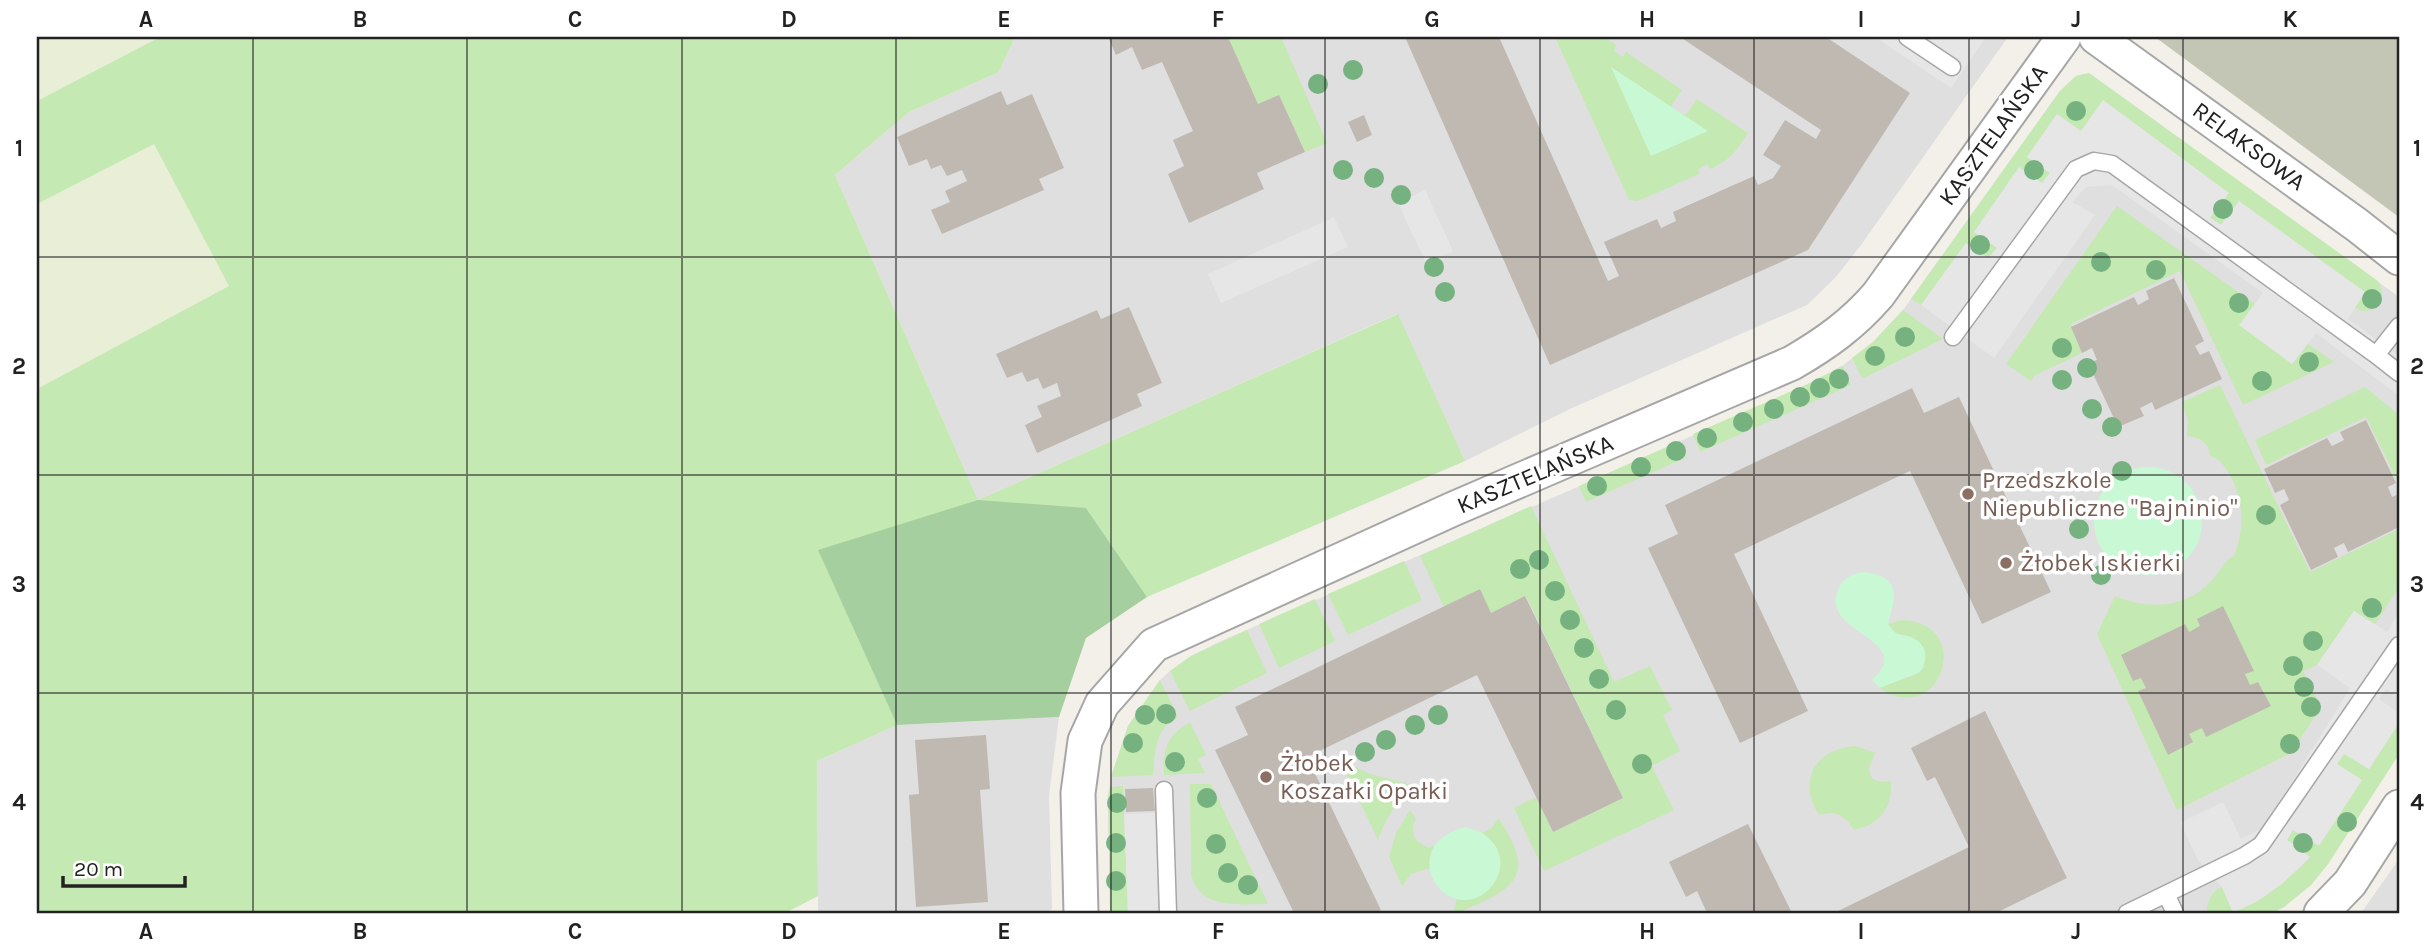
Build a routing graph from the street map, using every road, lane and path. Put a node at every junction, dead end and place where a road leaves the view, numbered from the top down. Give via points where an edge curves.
1 (1907, 37) edge
2 (2064, 37) edge
3 (2096, 37) edge
4 (1952, 67) dead end
5 (2399, 258) edge
6 (2399, 326) edge
7 (1953, 337) dead end
8 (2376, 355) junction
9 (2399, 373) edge
10 (2399, 645) edge
11 (1164, 790) dead end
12 (2399, 807) edge
13 (2166, 894) junction
14 (1081, 913) edge
15 (1168, 913) edge
16 (2127, 913) edge
17 (2175, 913) edge
18 (2322, 913) edge

1 - 4 lane
2 - 14 street, KASZTELAŃSKA via 1878,295 1860,317 1820,347 1154,645 1102,704 1085,741 1078,793
3 - 5 street, RELAKSOWA
6 - 8 lane
7 - 8 lane via 2076,169 2094,161 2112,164
8 - 9 lane
10 - 13 lane via 2260,845
11 - 15 lane
12 - 18 street via 2350,883
13 - 16 lane
13 - 17 lane

